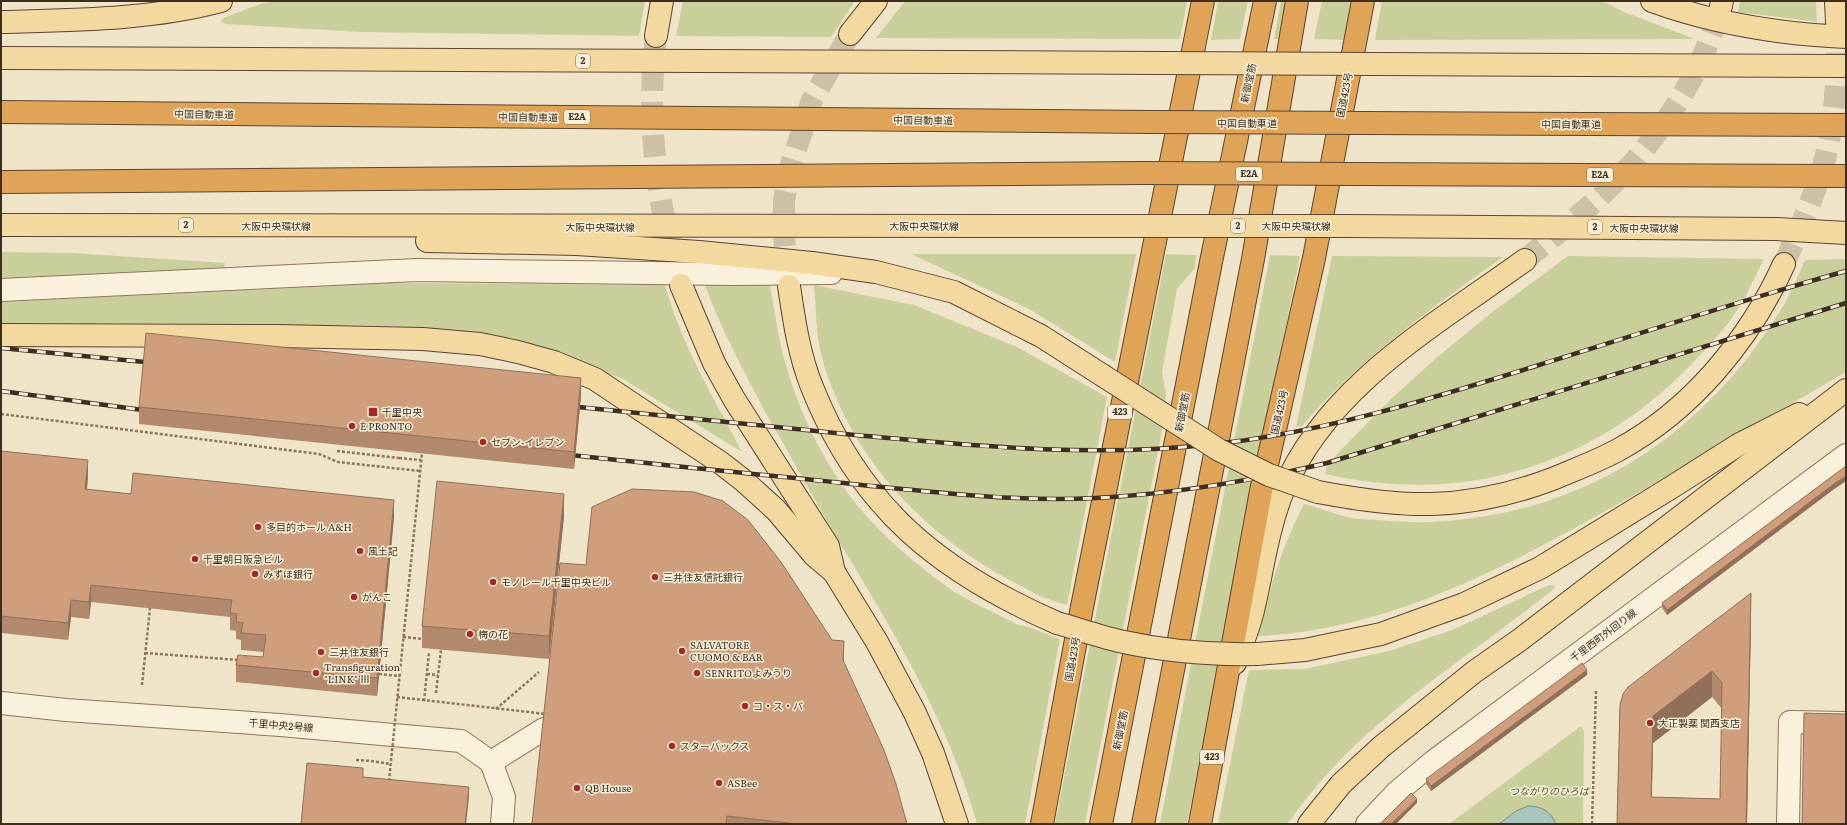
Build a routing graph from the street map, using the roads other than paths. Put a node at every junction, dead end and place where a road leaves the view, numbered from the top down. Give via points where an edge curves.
1 (221, 1) edge
2 (662, 1) edge
3 (876, 1) edge
4 (1203, 1) edge
5 (1265, 1) edge
6 (1297, 1) edge
7 (1363, 1) edge
8 (1652, 1) edge
9 (1840, 20) edge
10 (1, 22) edge
11 (850, 34) tunnel mouth
12 (656, 36) tunnel mouth
13 (1, 58) edge
14 (1846, 66) edge
15 (1, 112) edge
16 (1846, 125) edge
17 (1846, 176) edge
18 (1, 182) edge
19 (1, 225) edge
20 (371, 226) junction
21 (1846, 233) edge
22 (1525, 260) tunnel mouth
23 (1784, 264) tunnel mouth
24 (876, 272) junction
25 (681, 285) tunnel mouth
26 (789, 286) tunnel mouth
27 (1, 290) edge
28 (1, 335) edge
29 (1845, 391) edge
30 (1846, 456) edge
31 (834, 572) junction
32 (1225, 690) junction
33 (1, 703) edge
34 (547, 722) edge
35 (1846, 723) edge
36 (490, 762) junction
37 (502, 824) edge
38 (958, 824) edge
39 (1042, 824) edge
40 (1101, 824) edge
41 (1143, 824) edge
42 (1200, 824) edge
43 (1309, 824) edge
44 (1367, 824) edge
45 (1788, 824) edge

1 - 10 main road via 197,8 145,15
2 - 12 main road
3 - 11 main road
4 - 39 highway, 国道423号 / 423 via 1088,576
5 - 40 highway, 新御堂筋
6 - 41 highway via 1253,259
7 - 32 highway, 国道423号 / 423 via 1314,258 1261,492
8 - 9 main road via 1694,15 1750,27 1807,35
13 - 14 main road, 2, bridge
15 - 16 highway, 中国自動車道 / E2A, bridge
17 - 18 highway, E2A, bridge via 1143,174
19 - 20 main road, 大阪中央環状線 / 2
20 - 21 main road, 大阪中央環状線 / 2, bridge via 1344,226 1776,229
20 - 24 main road via 427,241 577,244 699,252
22 - 32 main road via 1428,328 1382,365 1326,420 1309,441 1282,492 1249,627
23 - 24 main road, bridge via 1766,302 1716,370 1669,415 1619,450 1536,486 1475,500 1432,504 1387,502 1318,492 1268,475 1219,450 1041,336 954,292
24 - 27 street via 732,274 417,270
25 - 31 main road via 714,363 734,399 828,546
26 - 29 main road, bridge via 802,355 829,425 863,482 898,522 950,565 1016,604 1057,623 1119,641 1209,653 1257,654 1304,650 1381,634 1464,604 1540,568 1738,445
28 - 31 main road via 423,339 480,344 548,360 596,378 721,463 776,510 814,555
29 - 43 main road via 1521,639 1474,672 1381,747 1341,784
30 - 44 street, 千里西町外回り線 via 1648,600 1434,761 1396,793
31 - 38 main road via 877,642 914,711 933,753
32 - 42 highway, 国道423号 / 423
33 - 36 street, 千里中央2号線 via 461,741
34 - 36 street
35 - 45 street via 1790,722
36 - 37 street via 504,797

